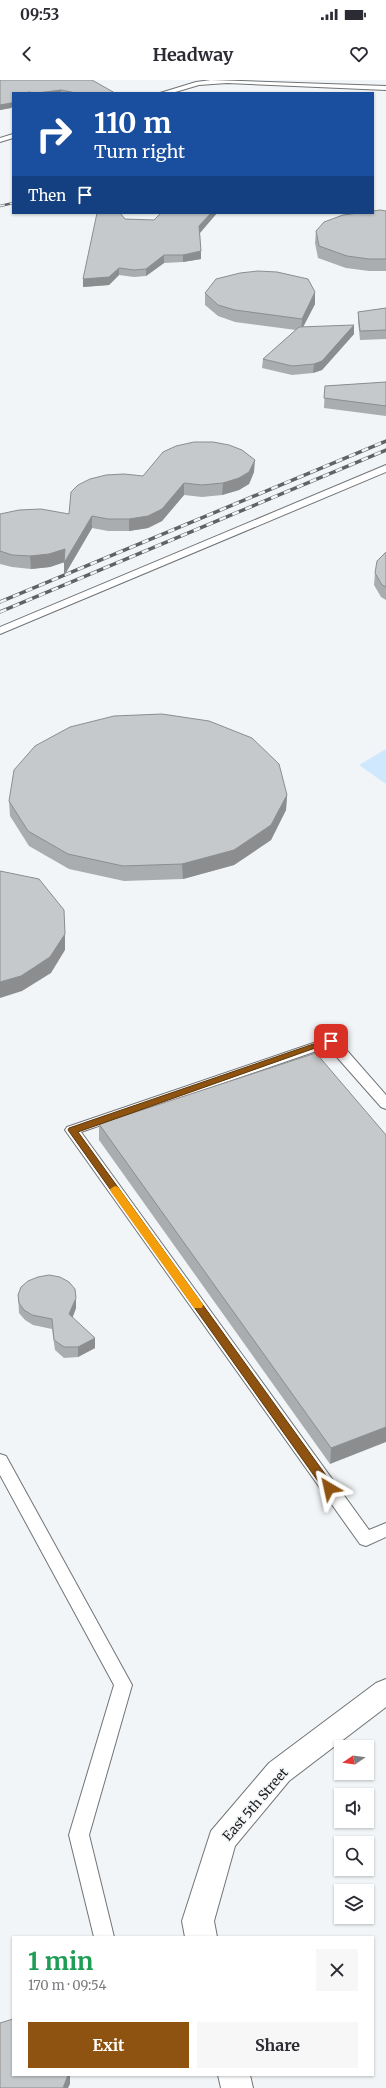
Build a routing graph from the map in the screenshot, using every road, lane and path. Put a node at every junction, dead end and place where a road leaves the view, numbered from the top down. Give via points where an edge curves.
1 (386, 88) edge
2 (167, 92) edge
3 (12, 136) edge
4 (0, 140) edge
5 (386, 468) edge
6 (0, 631) edge
7 (386, 1104) edge
8 (0, 1460) edge
9 (386, 1530) edge
10 (386, 1691) edge
11 (104, 1936) edge
12 (201, 1936) edge
13 (234, 2076) edge
14 (238, 2088) edge

1 - 2 lane via 227,81 198,83
3 - 4 lane
5 - 6 lane
7 - 9 lane via 331,1041 72,1130 366,1539
8 - 11 lane via 123,1685 79,1835
10 - 12 street, East 5th Street via 279,1772 222,1840 198,1921
13 - 14 street

